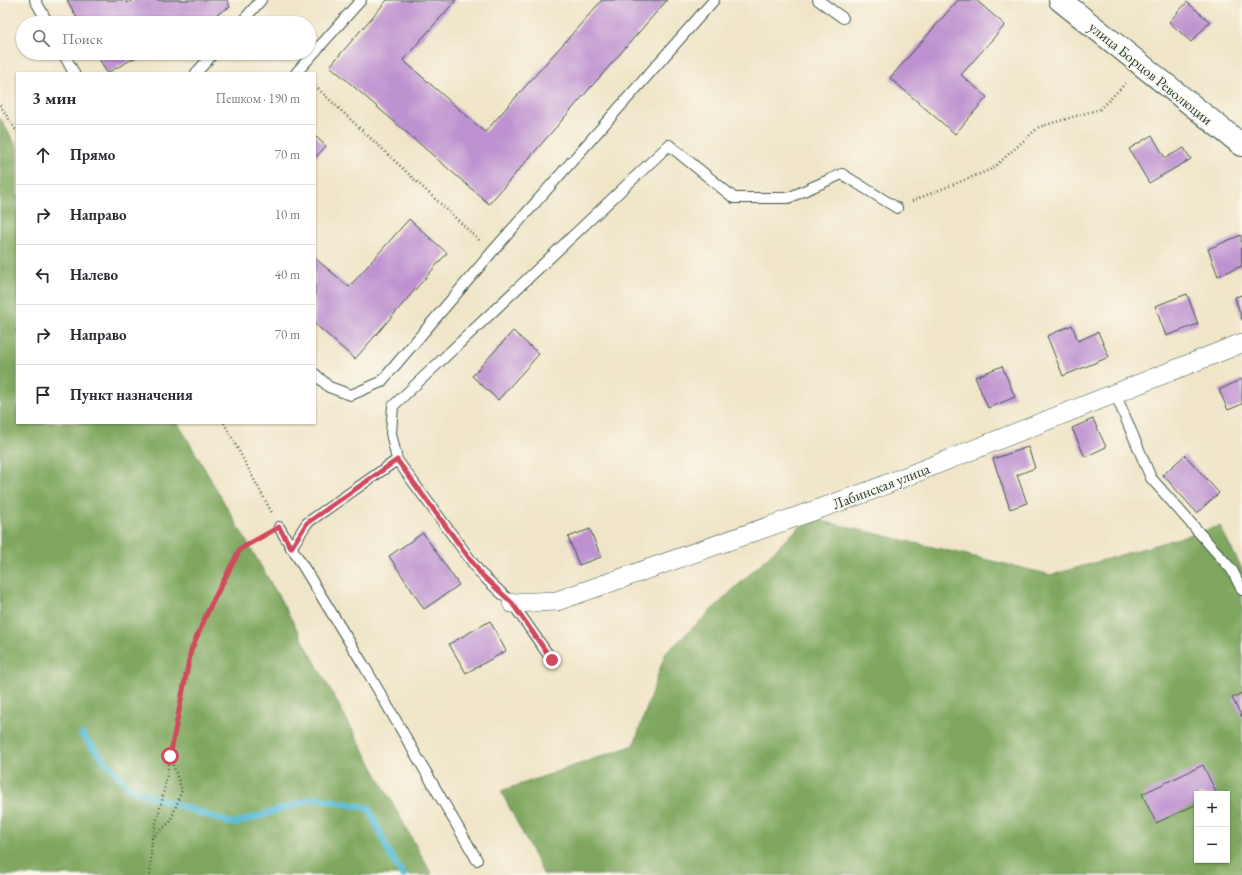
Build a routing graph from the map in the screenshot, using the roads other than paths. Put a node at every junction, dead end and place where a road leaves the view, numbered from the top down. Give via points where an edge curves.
1 (35, 0) edge
2 (261, 0) edge
3 (361, 0) edge
4 (714, 0) edge
5 (818, 0) edge
6 (1060, 0) edge
7 (44, 16) edge
8 (247, 16) edge
9 (843, 18) dead end
10 (316, 51) edge
11 (67, 60) edge
12 (208, 60) edge
13 (308, 60) edge
14 (73, 72) edge
15 (197, 72) edge
16 (297, 72) edge
17 (1242, 145) edge
18 (897, 208) road end
19 (1242, 343) edge
20 (316, 375) edge
21 (1115, 394) junction
22 (397, 460) junction
23 (279, 527) road end
24 (291, 548) junction
25 (1242, 590) edge
26 (512, 603) junction
27 (552, 660) dead end
28 (477, 860) dead end

1 - 7 lane
2 - 8 lane
3 - 10 lane
4 - 20 lane via 381,382 351,395 329,387
5 - 9 lane
6 - 17 street, улица Борцов Революции
11 - 14 lane
12 - 15 lane
13 - 16 lane
18 - 22 lane via 842,174 788,198 734,198 669,145 393,406 391,433
19 - 21 street, Лабинская улица
21 - 25 lane via 1151,478 1232,570
21 - 26 street, Лабинская улица via 867,492 557,601
22 - 24 lane via 307,523
22 - 26 lane via 481,574
23 - 24 lane
24 - 28 lane via 366,669
26 - 27 lane

